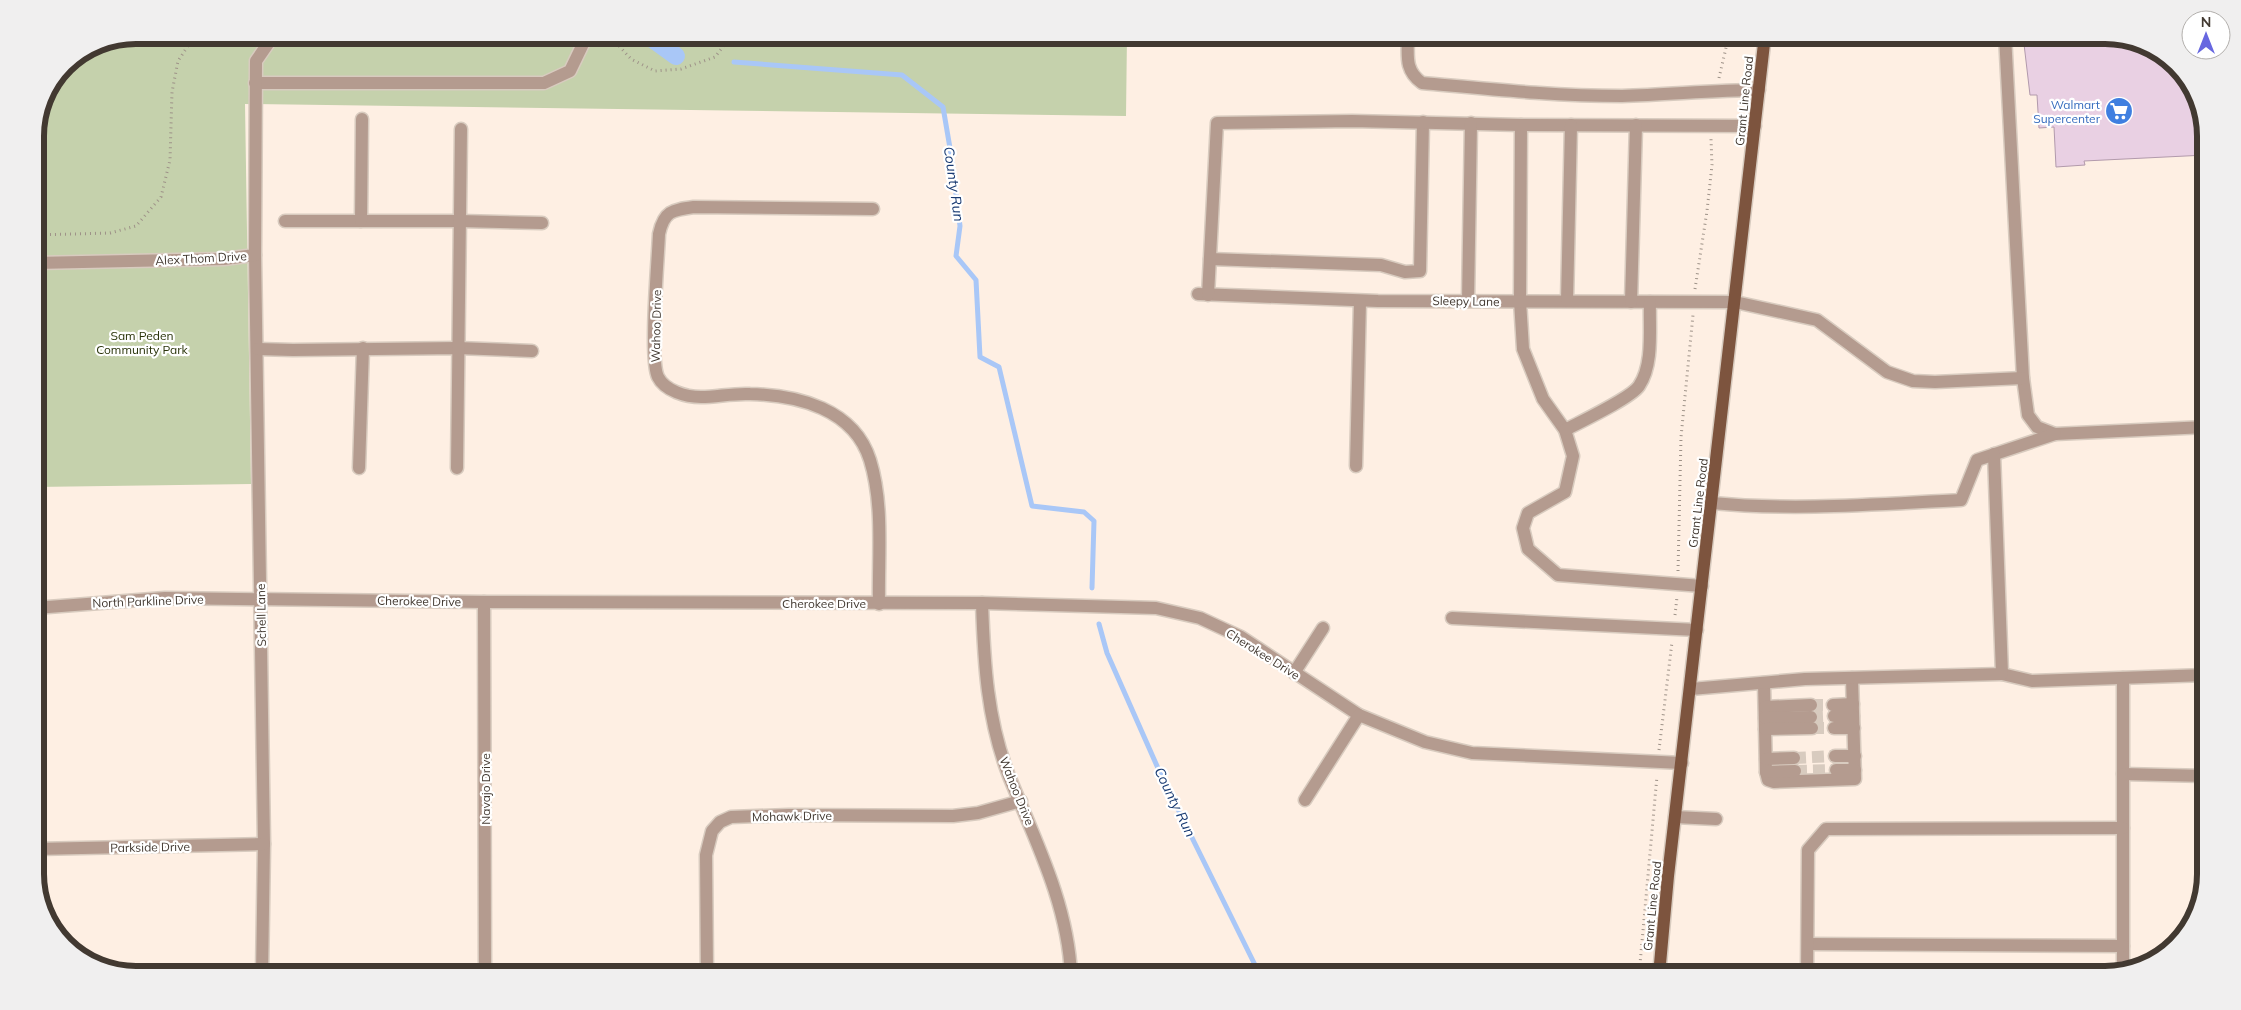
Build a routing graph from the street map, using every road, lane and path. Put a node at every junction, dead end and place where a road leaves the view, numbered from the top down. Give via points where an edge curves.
1 (189, 44) edge
2 (268, 44) edge
3 (583, 44) edge
4 (618, 44) edge
5 (725, 44) edge
6 (1408, 44) edge
7 (1727, 44) edge
8 (1764, 44) edge
9 (2005, 44) edge
10 (255, 83) junction
11 (1716, 90) junction
12 (1759, 90) junction
13 (362, 119) dead end
14 (1423, 122) junction
15 (1471, 123) junction
16 (1521, 124) junction
17 (1571, 125) junction
18 (1636, 125) junction
19 (1712, 125) junction
20 (1755, 126) junction
21 (461, 129) dead end
22 (873, 209) dead end
23 (285, 221) dead end
24 (361, 221) junction
25 (460, 221) junction
26 (542, 223) dead end
27 (44, 235) edge
28 (255, 255) junction
29 (1210, 259) junction
30 (44, 263) edge
31 (1360, 300) junction
32 (1468, 301) junction
33 (1520, 301) junction
34 (1568, 301) junction
35 (1631, 302) junction
36 (1650, 302) junction
37 (1694, 302) junction
38 (1735, 302) junction
39 (363, 348) junction
40 (458, 348) junction
41 (258, 349) junction
42 (532, 351) dead end
43 (2023, 378) junction
44 (2197, 427) edge
45 (1565, 430) junction
46 (2055, 434) junction
47 (1994, 454) junction
48 (1356, 466) dead end
49 (359, 468) dead end
50 (457, 468) dead end
51 (1712, 503) junction
52 (1678, 583) junction
53 (1702, 586) junction
54 (261, 599) junction
55 (484, 602) junction
56 (982, 603) junction
57 (879, 604) junction
58 (44, 607) edge
59 (1452, 618) dead end
60 (1323, 628) dead end
61 (1673, 629) junction
62 (1697, 630) junction
63 (1294, 673) junction
64 (2002, 674) junction
65 (2197, 675) edge
66 (1852, 678) junction
67 (2123, 678) junction
68 (1764, 683) junction
69 (1690, 689) junction
70 (1358, 715) junction
71 (1853, 716) junction
72 (1765, 718) junction
73 (1659, 747) dead end
74 (1835, 756) tunnel mouth
75 (1855, 756) junction
76 (1794, 758) tunnel mouth
77 (1766, 759) junction
78 (1682, 762) junction
79 (1836, 770) tunnel mouth
80 (1855, 770) junction
81 (1794, 771) tunnel mouth
82 (1766, 772) junction
83 (2123, 774) junction
84 (2197, 776) edge
85 (1656, 783) dead end
86 (1305, 800) dead end
87 (1021, 801) junction
88 (1675, 817) junction
89 (1716, 819) dead end
90 (2123, 828) junction
91 (264, 844) junction
92 (44, 849) edge
93 (1808, 944) junction
94 (2124, 946) junction
95 (2124, 964) edge
96 (262, 966) edge
97 (485, 966) edge
98 (706, 966) edge
99 (1070, 966) edge
100 (1640, 966) edge
101 (1660, 966) edge
102 (1808, 966) edge

1 - 27 path via 178,61 172,92 170,160 161,197 136,226 110,233
2 - 10 street, Alex Thom Drive via 256,61
3 - 10 street via 570,71 544,83
4 - 5 path via 632,58 655,71 681,69 716,57
6 - 11 street via 1408,68 1422,83 1537,95 1624,96
7 - 11 path
8 - 12 main road, Grant Line Road
9 - 43 street
10 - 28 street, Alex Thom Drive
11 - 12 street
12 - 20 main road, Grant Line Road
13 - 24 street
14 - 15 street
14 - 29 street via 1217,123
14 - 29 street via 1420,271 1405,272 1381,265
15 - 16 street
15 - 32 street
16 - 17 street
16 - 33 street
17 - 18 street
17 - 34 street
18 - 19 street
18 - 35 street
19 - 20 street
19 - 37 path via 1708,211
20 - 38 main road, Grant Line Road
21 - 25 street
22 - 57 street, Wahoo Drive via 694,206 669,212 662,221 659,234 655,356 658,378 673,392 700,397 750,394 786,397 821,408 852,428 870,458 874,475 878,509
23 - 24 street
24 - 25 street
25 - 26 street
25 - 40 street
28 - 30 street, Alex Thom Drive via 224,259
28 - 41 street, Schell Lane
29 - 31 street, Sleepy Lane via 1203,294
31 - 32 street, Sleepy Lane
31 - 48 street
32 - 33 street, Sleepy Lane
33 - 34 street, Sleepy Lane
33 - 45 street via 1523,349 1543,399
34 - 35 street, Sleepy Lane
35 - 36 street, Sleepy Lane
36 - 37 street, Sleepy Lane
36 - 45 street via 1647,366 1638,388
37 - 38 street, Sleepy Lane
37 - 52 path via 1682,437
38 - 43 street, Sleepy Lane via 1817,320 1887,372 1913,381
38 - 51 main road, Grant Line Road
39 - 40 street
39 - 41 street
39 - 49 street
40 - 42 street
40 - 50 street
41 - 54 street, Schell Lane
43 - 46 street via 2028,415 2037,427
44 - 46 street
45 - 52 street via 1573,456 1565,492 1528,514 1522,528 1528,549 1558,575
46 - 47 street
47 - 51 street via 1977,460 1961,500 1829,508 1759,508
47 - 64 street
51 - 53 main road, Grant Line Road
52 - 53 street
52 - 61 path
53 - 62 main road, Grant Line Road
54 - 55 street, Cherokee Drive
54 - 58 street, North Parkline Drive via 165,598
54 - 91 street, Schell Lane
55 - 57 street, Cherokee Drive
55 - 97 street, Navajo Drive
56 - 57 street, Cherokee Drive
56 - 63 street, Cherokee Drive via 1132,607 1179,612 1241,637
56 - 87 street, Wahoo Drive via 988,696 996,736
59 - 61 street
60 - 63 street
61 - 62 street
61 - 73 path
62 - 69 main road, Grant Line Road
63 - 70 street, Cherokee Drive
64 - 66 street
64 - 67 street via 2032,681
65 - 67 street
66 - 68 street
66 - 71 street
67 - 83 street
68 - 69 street
68 - 72 street
69 - 78 main road, Grant Line Road
70 - 78 street, Cherokee Drive via 1425,742 1472,753
70 - 86 street
71 - 71 street via 1834,716
71 - 75 street
72 - 72 street via 1811,717
72 - 77 street
74 - 75 street
75 - 80 street
76 - 77 street
77 - 82 street
78 - 88 main road, Grant Line Road
79 - 80 street
80 - 82 street via 1855,779 1774,782 1768,780
81 - 82 street
83 - 84 street
83 - 90 street
85 - 100 path
87 - 98 street, Mohawk Drive via 953,816 789,815 731,817 720,822 712,831 706,855
87 - 99 street, Wahoo Drive via 1064,921
88 - 89 street
88 - 101 main road, Grant Line Road
90 - 93 street via 1826,829 1808,850
90 - 94 street
91 - 92 street, Parkside Drive
91 - 96 street, Schell Lane
93 - 94 street
93 - 102 street
94 - 95 street

